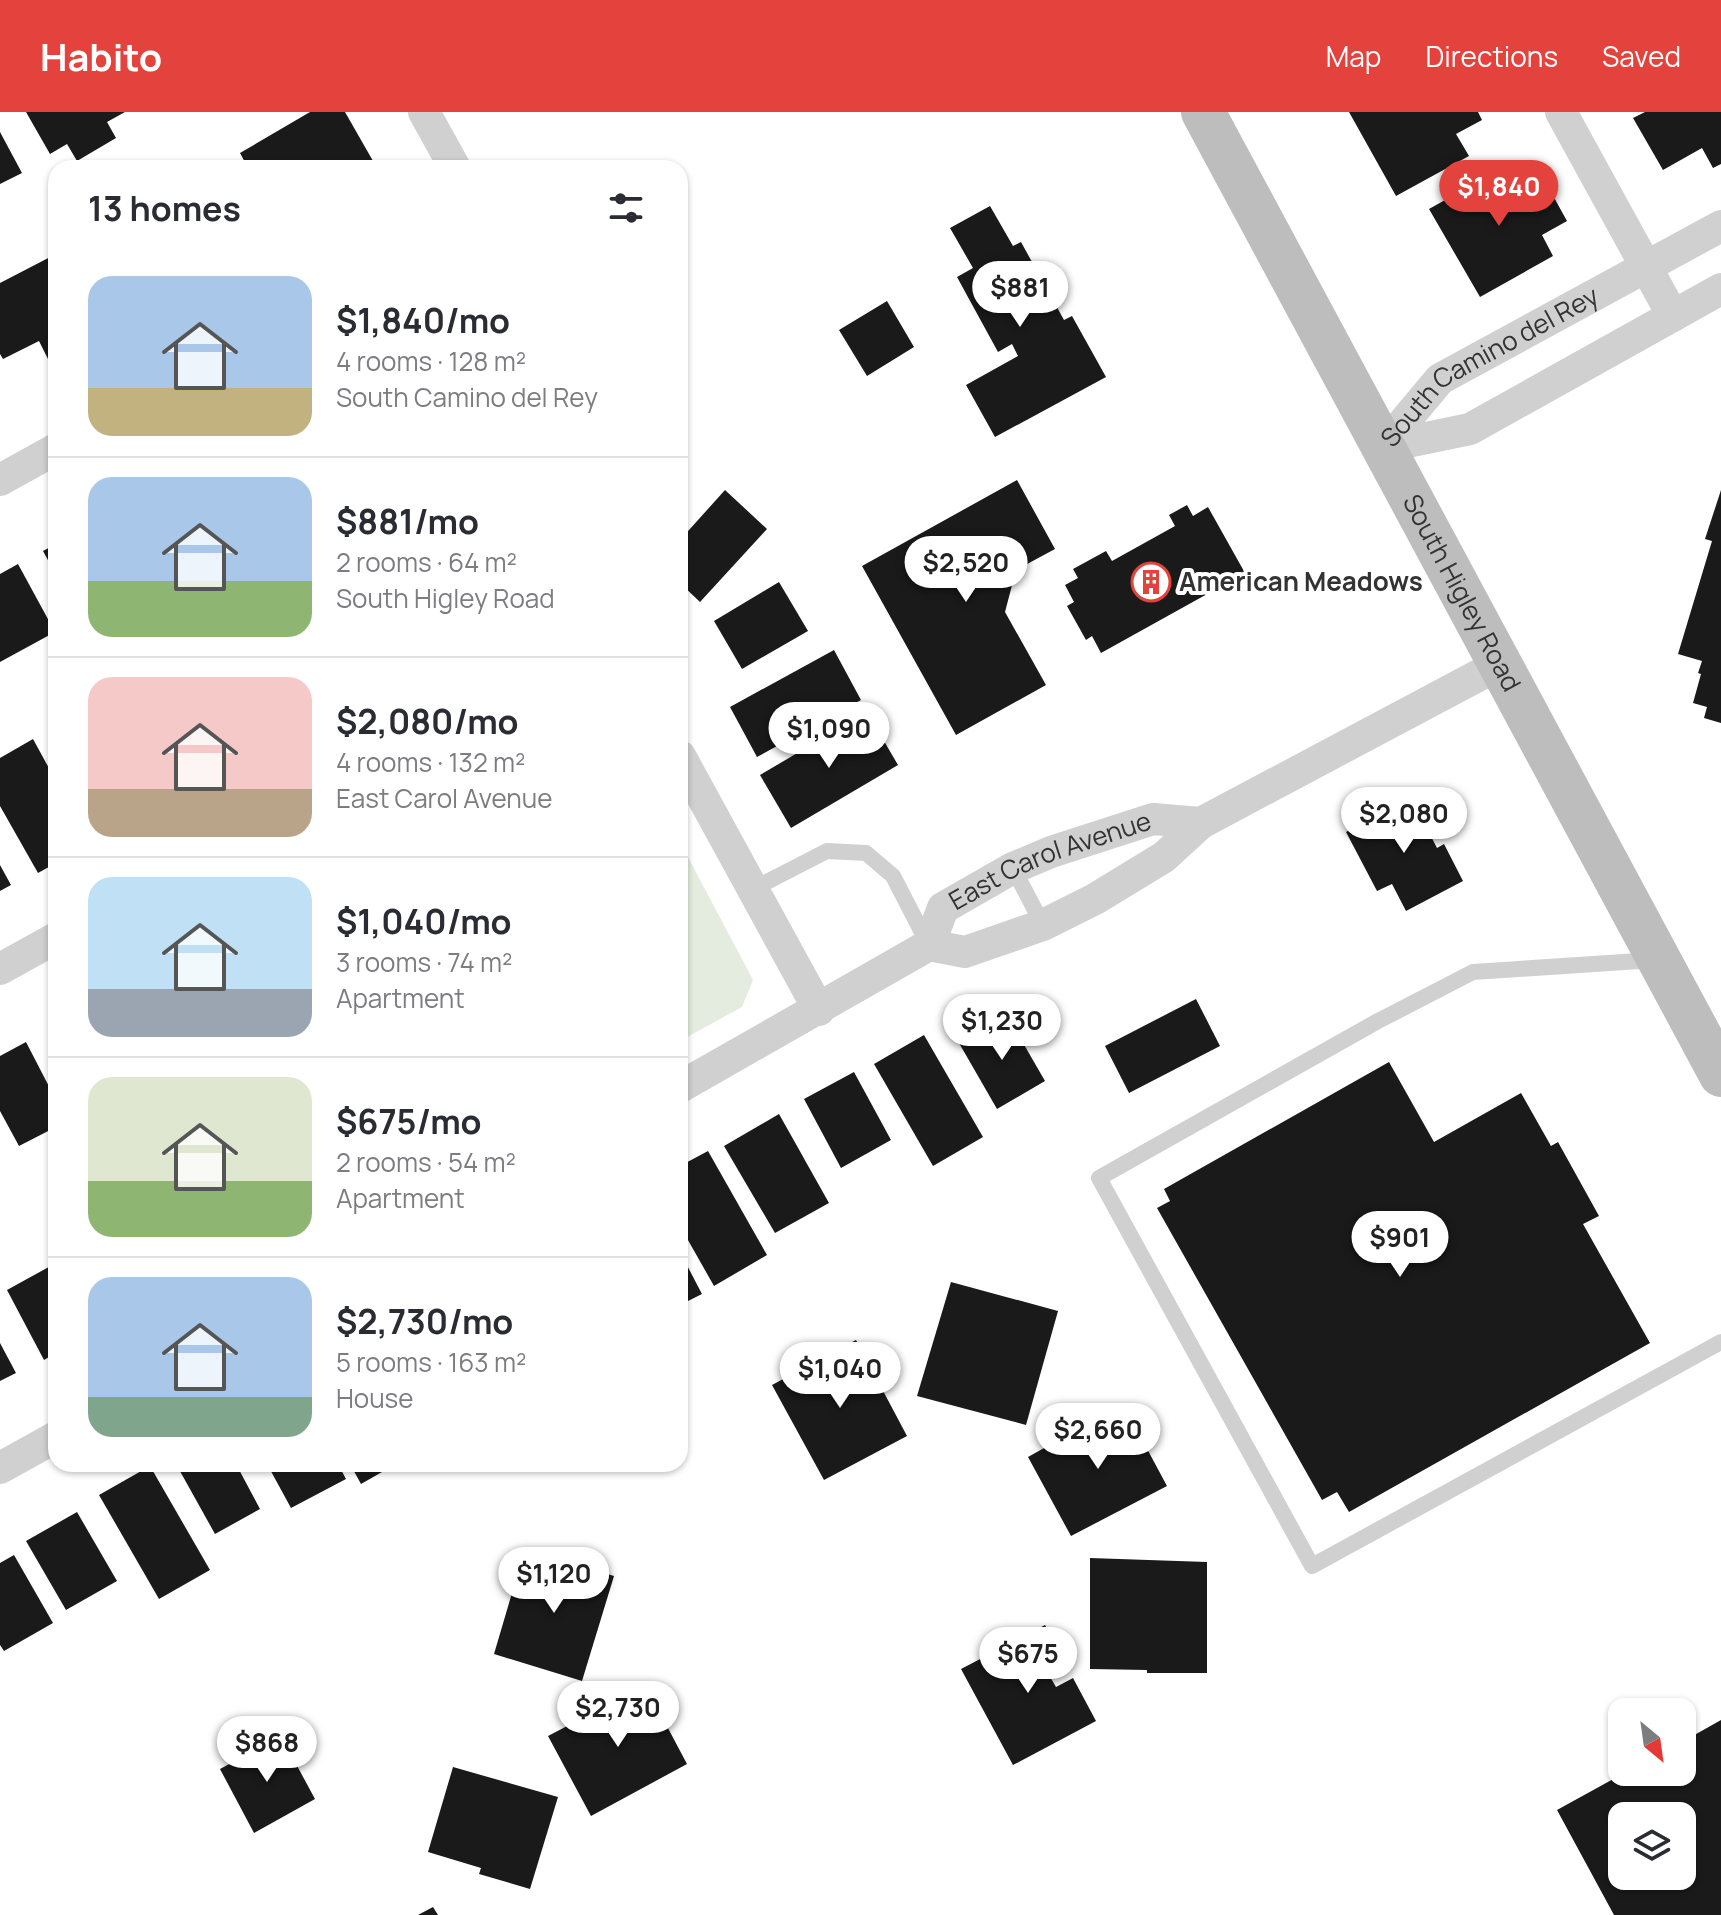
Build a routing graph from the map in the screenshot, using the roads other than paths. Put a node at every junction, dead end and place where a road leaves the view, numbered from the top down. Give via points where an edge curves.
1 (424, 112) edge
2 (1203, 112) edge
3 (1561, 112) edge
4 (451, 160) edge
5 (1721, 226) edge
6 (1646, 267) junction
7 (1721, 289) edge
8 (1673, 316) junction
9 (1383, 447) junction
10 (48, 453) edge
11 (0, 480) edge
12 (1500, 664) junction
13 (688, 771) edge
14 (1201, 823) junction
15 (1013, 868) junction
16 (753, 889) junction
17 (1043, 925) junction
18 (48, 942) edge
19 (929, 945) junction
20 (1659, 959) junction
21 (0, 969) edge
22 (819, 1010) junction
23 (1721, 1075) edge
24 (688, 1083) edge
25 (1721, 1342) edge
26 (48, 1441) edge
27 (0, 1468) edge

1 - 4 street
2 - 9 main road, South Higley Road
3 - 6 street
5 - 6 street, South Camino del Rey
6 - 8 street
6 - 9 street, South Camino del Rey via 1440,379
7 - 8 street, South Camino del Rey
8 - 9 street, South Camino del Rey via 1470,429
9 - 12 main road, South Higley Road
10 - 11 street
12 - 14 street, East Carol Avenue
12 - 20 main road, South Higley Road
13 - 16 street
14 - 15 street, East Carol Avenue via 1153,819
14 - 17 street, East Carol Avenue via 1164,857
15 - 17 lane
15 - 19 street, East Carol Avenue via 943,908
16 - 19 lane via 827,851 866,853 893,876
16 - 22 street
17 - 19 street, East Carol Avenue via 965,952
18 - 21 street
19 - 22 street, East Carol Avenue
20 - 23 main road, South Higley Road
20 - 25 lane via 1473,972 1099,1178 1312,1566
22 - 24 street, East Carol Avenue
26 - 27 street

